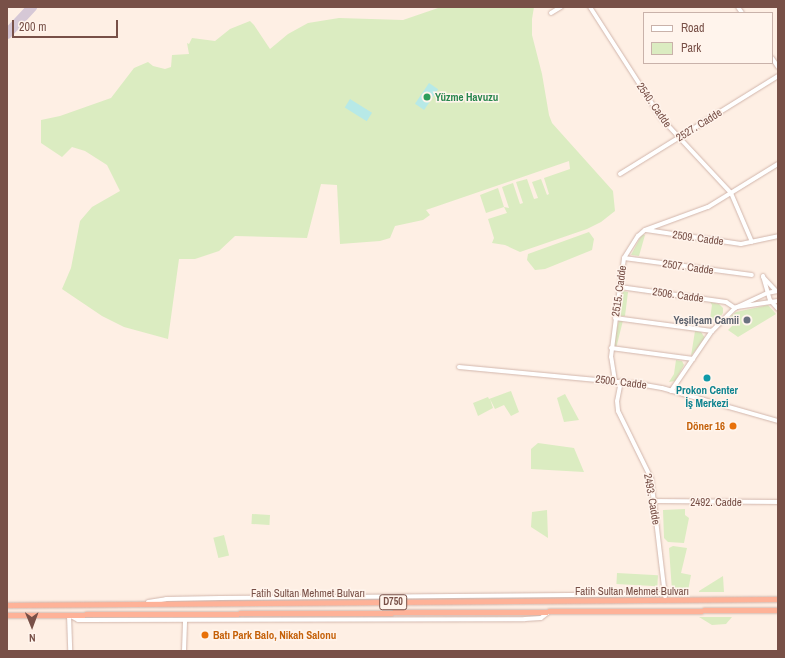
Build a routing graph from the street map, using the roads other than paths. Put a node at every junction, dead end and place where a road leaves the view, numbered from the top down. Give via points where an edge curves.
1 (561, 7) edge
2 (590, 7) edge
3 (551, 13) dead end
4 (778, 76) edge
5 (679, 138) junction
6 (778, 164) edge
7 (620, 174) dead end
8 (731, 193) junction
9 (645, 230) junction
10 (778, 236) edge
11 (752, 242) junction
12 (624, 258) junction
13 (752, 275) dead end
14 (620, 287) junction
15 (778, 292) edge
16 (767, 293) junction
17 (778, 301) edge
18 (771, 302) junction
19 (735, 308) junction
20 (778, 309) edge
21 (615, 318) junction
22 (712, 332) junction
23 (612, 348) junction
24 (693, 359) junction
25 (459, 367) dead end
26 (615, 381) junction
27 (621, 381) junction
28 (671, 391) junction
29 (778, 421) edge
30 (654, 501) junction
31 (778, 502) edge
32 (665, 594) junction
33 (778, 599) edge
34 (666, 600) junction
35 (137, 604) junction
36 (7, 605) edge
37 (778, 610) edge
38 (550, 611) junction
39 (193, 614) junction
40 (7, 615) edge
41 (69, 615) junction
42 (185, 620) junction
43 (218, 620) junction
44 (70, 651) edge
45 (184, 651) edge

1 - 3 street
2 - 5 street, 2540. Cadde via 662,119
4 - 5 street, 2527. Cadde
5 - 7 street, 2527. Cadde
5 - 8 street, 2540. Cadde
6 - 8 street, 2515. Cadde
8 - 9 street, 2515. Cadde via 700,210
8 - 11 street
9 - 11 street, 2509. Cadde via 741,244
9 - 12 street, 2515. Cadde
10 - 11 street, 2509. Cadde
12 - 13 street, 2507. Cadde
12 - 14 street, 2515. Cadde
14 - 19 street, 2506. Cadde via 726,302
14 - 21 street, 2515. Cadde
15 - 16 street
15 - 16 street via 763,276
16 - 18 street
16 - 19 street
17 - 18 street
18 - 19 street
18 - 20 street
19 - 22 street
21 - 22 street
21 - 23 street, 2515. Cadde
22 - 24 street
23 - 24 street
23 - 26 street, 2515. Cadde
24 - 28 street
25 - 26 street, 2500. Cadde
26 - 27 street, 2500. Cadde
27 - 28 street, 2500. Cadde
27 - 30 street, 2493. Cadde via 618,411 647,470
28 - 29 street, 2500. Cadde
30 - 31 street, 2492. Cadde
30 - 32 street, 2493. Cadde
32 - 34 street, 2493. Cadde
32 - 35 street via 166,599
33 - 34 highway, Fatih Sultan Mehmet Bulvarı / D750
34 - 35 highway, Fatih Sultan Mehmet Bulvarı / D750
35 - 36 highway, Fatih Sultan Mehmet Bulvarı / D750
37 - 38 highway, Fatih Sultan Mehmet Bulvarı / D750
38 - 39 highway, Fatih Sultan Mehmet Bulvarı / D750
38 - 43 street via 541,618
39 - 41 highway, Fatih Sultan Mehmet Bulvarı / D750
39 - 43 street
40 - 41 highway, Fatih Sultan Mehmet Bulvarı / D750
41 - 42 street via 78,620
41 - 44 street
42 - 43 street
42 - 45 street

